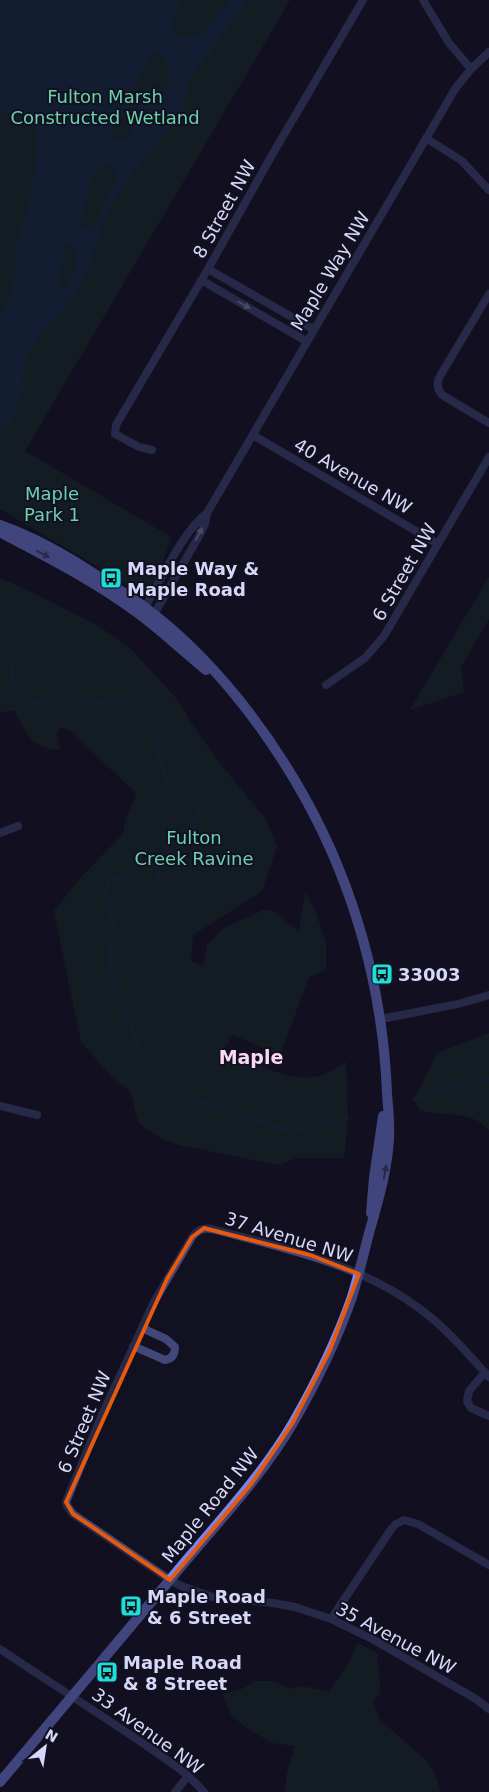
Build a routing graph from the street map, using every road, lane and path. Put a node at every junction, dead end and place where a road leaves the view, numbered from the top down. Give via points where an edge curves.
1 (363, 0) edge
2 (423, 0) edge
3 (489, 52) edge
4 (471, 69) junction
5 (426, 138) junction
6 (489, 190) edge
7 (208, 269) junction
8 (201, 280) junction
9 (489, 294) edge
10 (313, 329) junction
11 (306, 341) junction
12 (489, 423) edge
13 (253, 435) junction
14 (152, 450) dead end
15 (489, 457) edge
16 (206, 513) junction
17 (0, 524) edge
18 (0, 532) edge
19 (438, 544) junction
20 (142, 611) junction
21 (152, 618) junction
22 (326, 685) dead end
23 (18, 826) dead end
24 (0, 834) edge
25 (489, 995) edge
26 (381, 1019) junction
27 (0, 1106) edge
28 (37, 1115) dead end
29 (200, 1230) joint
30 (359, 1274) junction
31 (142, 1328) junction
32 (133, 1346) junction
33 (487, 1374) edge
34 (489, 1416) edge
35 (69, 1510) joint
36 (489, 1565) edge
37 (170, 1580) junction
38 (331, 1619) junction
39 (0, 1648) edge
40 (72, 1696) junction
41 (489, 1710) edge
42 (188, 1776) junction
43 (0, 1782) edge
44 (175, 1792) edge
45 (204, 1792) edge

1 - 7 street, 8 Street NW
2 - 4 street via 449,43
3 - 4 street, Maple Way NW
4 - 5 street, Maple Way NW
5 - 6 street via 462,161
5 - 10 street, Maple Way NW
7 - 8 street, 8 Street NW
7 - 10 street
8 -> 11 street
8 - 14 street, 8 Street NW via 116,425 115,434 139,448
9 - 12 street via 440,376 438,388 445,397
10 - 11 street, Maple Way NW
11 - 13 street, Maple Way NW
13 - 16 street, Maple Way NW
13 - 19 street, 40 Avenue NW
15 - 19 street, 6 Street NW
16 - 20 street, Maple Way NW via 186,535
21 -> 16 street, Maple Way NW via 199,536
17 - 20 street, Maple Road NW via 52,548
18 -> 20 street, Maple Road NW
19 - 22 street, 6 Street NW via 378,644 365,658
20 - 21 street, Maple Road NW
21 - 26 street, Maple Road NW via 231,692 298,784 330,846 357,917
23 - 24 street
25 - 26 street
26 - 30 street, Maple Road NW via 387,1089 368,1236
27 - 28 street
29 - 30 street, 37 Avenue NW via 208,1228 310,1255
29 - 31 street, 6 Street NW via 192,1237 167,1279
30 - 33 street, 37 Avenue NW via 424,1312 455,1339
30 - 37 street, Maple Road NW via 330,1350 292,1424 252,1483
31 - 32 street, 6 Street NW
31 - 32 street via 171,1342 175,1347 174,1354 165,1360
32 - 35 street, 6 Street NW via 67,1498
33 - 34 street, 37 Avenue NW via 469,1391 467,1401 471,1408
35 - 37 street, 35 Avenue NW
36 - 38 street via 418,1524 404,1520 392,1528
37 - 38 street, 35 Avenue NW via 213,1597 273,1602
37 - 40 street, Maple Road NW
38 - 41 street, 35 Avenue NW via 390,1649 476,1699
39 - 40 street
40 - 42 street, 33 Avenue NW
40 - 43 street, Maple Road NW
42 - 44 street
42 - 45 street, 33 Avenue NW

